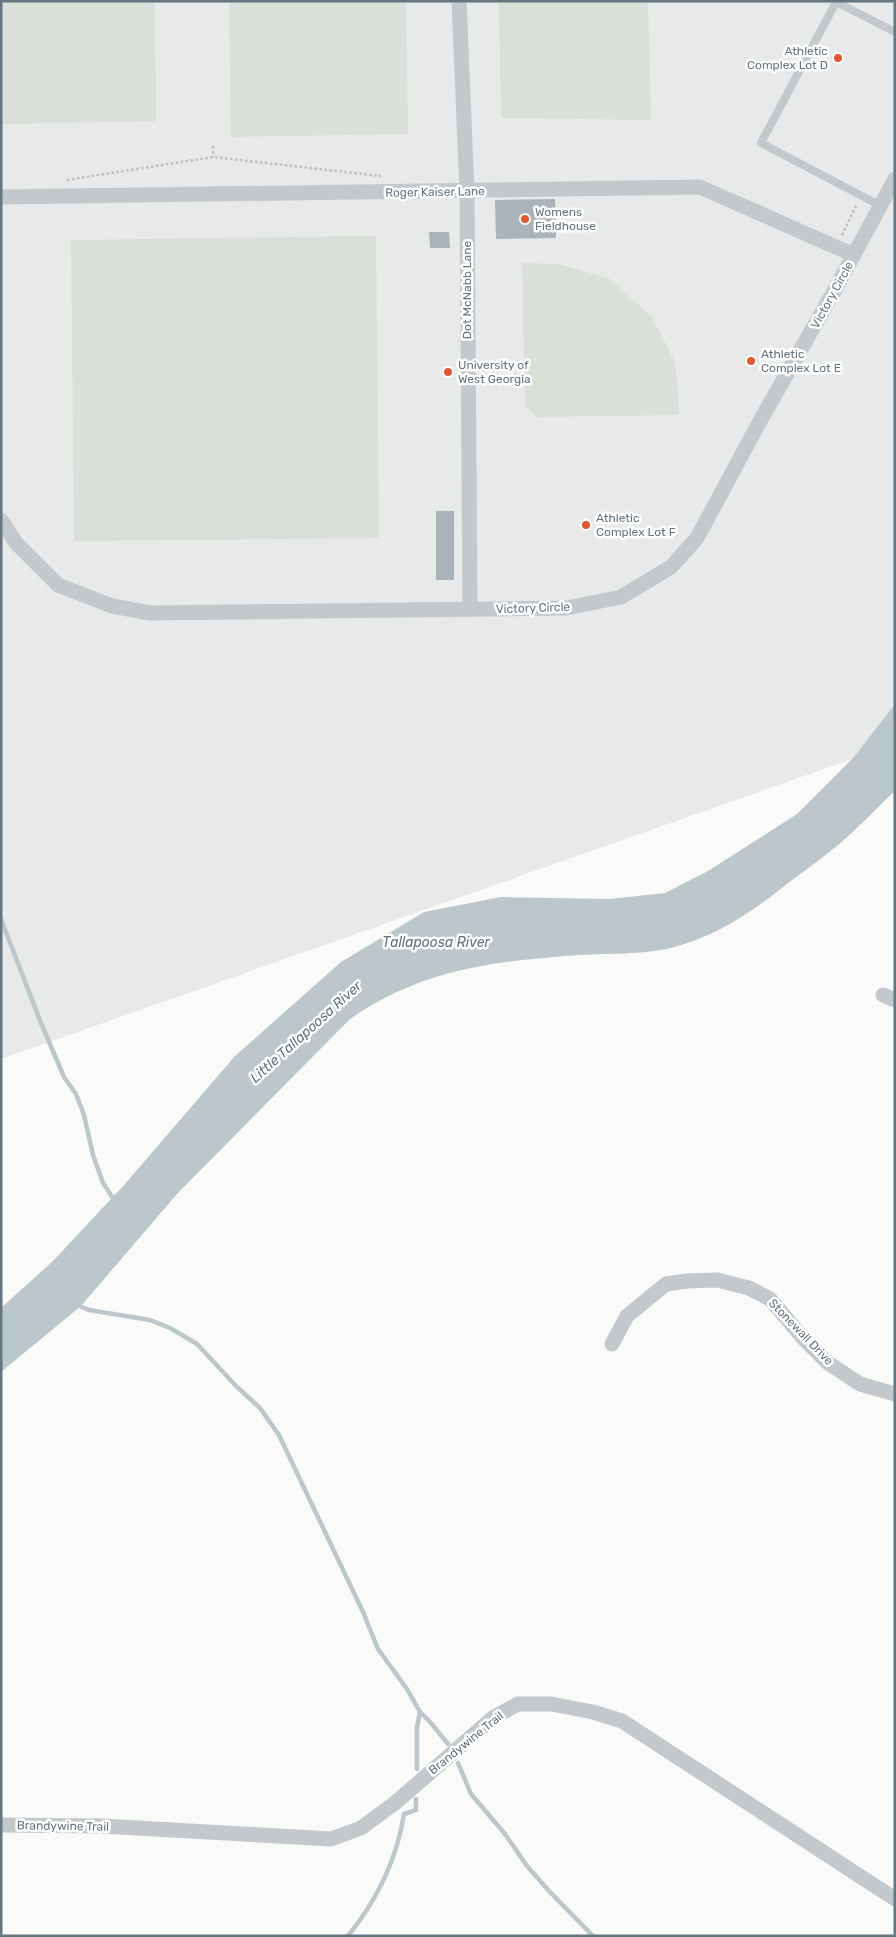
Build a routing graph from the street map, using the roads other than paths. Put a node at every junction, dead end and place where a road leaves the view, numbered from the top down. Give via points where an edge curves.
1 (459, 1) edge
2 (895, 32) edge
3 (895, 180) edge
4 (467, 192) junction
5 (1, 197) edge
6 (881, 206) junction
7 (854, 255) junction
8 (1, 520) edge
9 (470, 609) junction
10 (612, 1344) dead end
11 (895, 1394) edge
12 (1, 1825) edge
13 (895, 1899) edge

1 - 4 street, Dot McNabb Lane
2 - 6 lane via 836,2 761,143
3 - 6 street, Victory Circle
4 - 5 street, Roger Kaiser Lane
4 - 7 street, Roger Kaiser Lane via 700,187
4 - 9 street, Dot McNabb Lane
6 - 7 street, Victory Circle
7 - 9 street, Victory Circle via 697,538 671,567 621,597 566,608
8 - 9 street, Victory Circle via 16,543 58,585 112,606 150,613
10 - 11 street, Stonewall Drive via 627,1316 666,1284 717,1280 749,1288 770,1299 828,1363 860,1384
12 - 13 street, Brandywine Trail via 102,1826 331,1839 361,1828 395,1803 494,1717 518,1704 551,1704 622,1721

